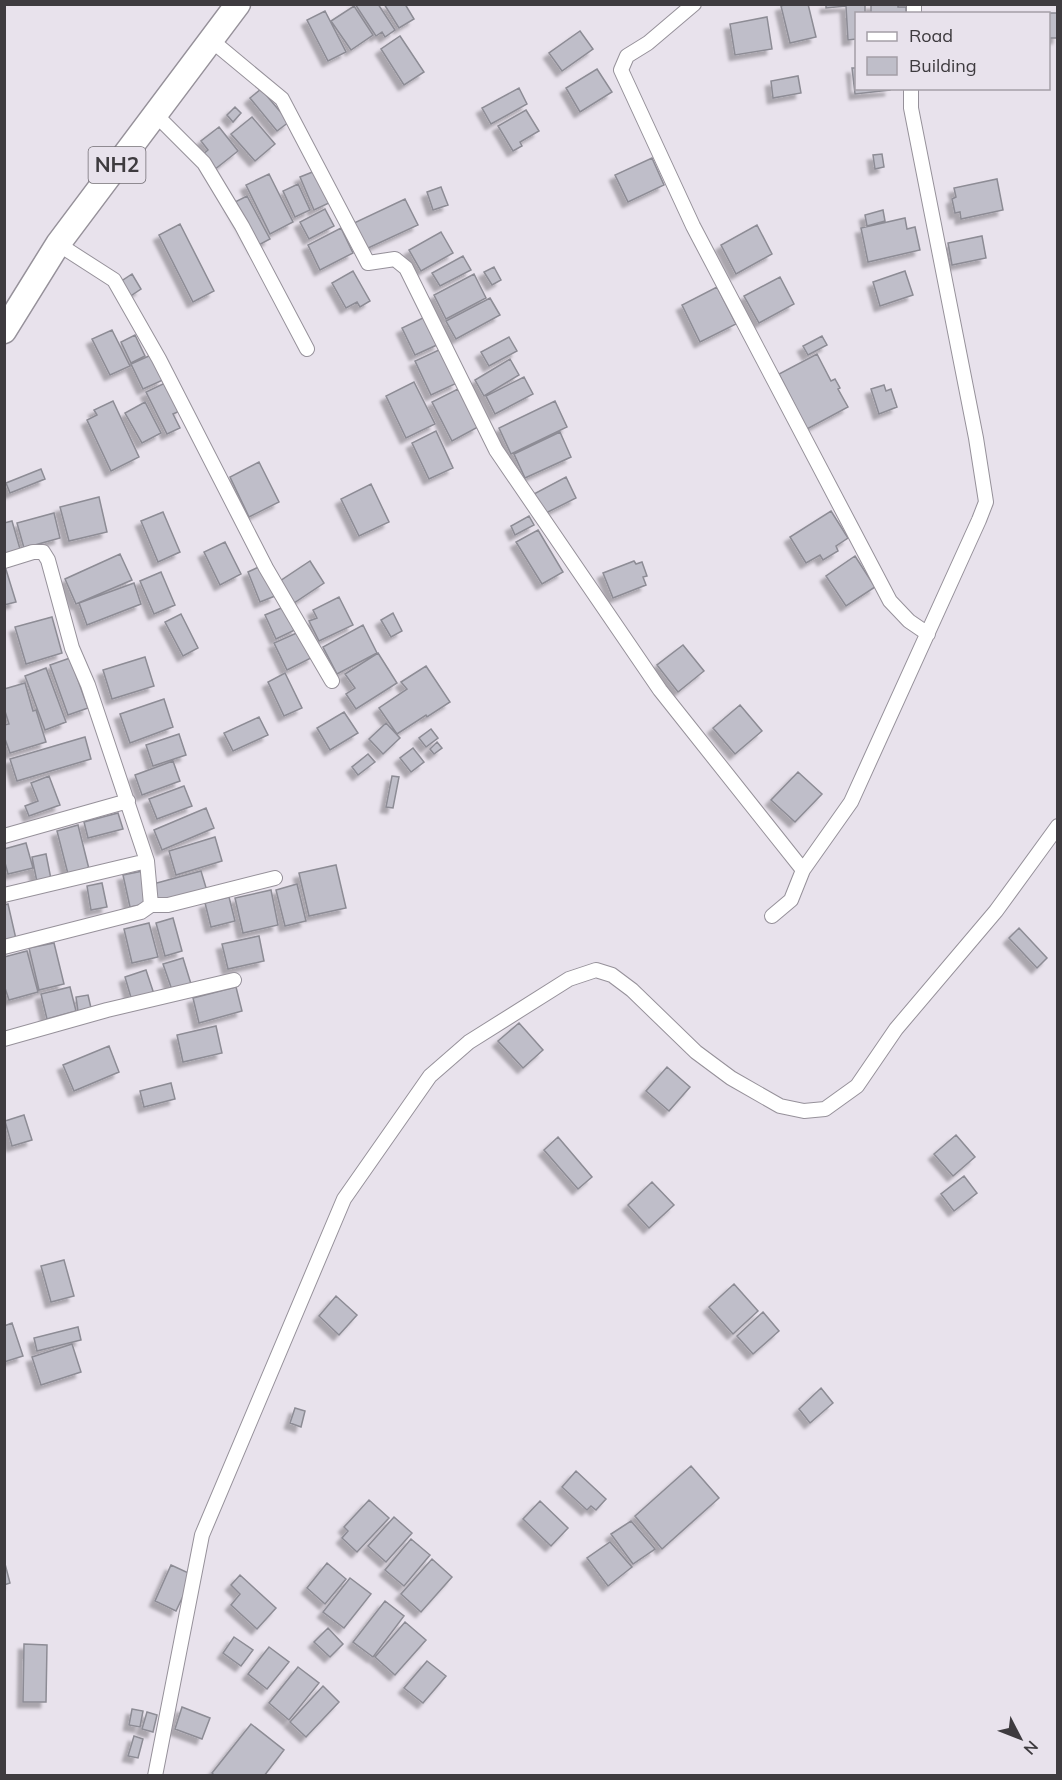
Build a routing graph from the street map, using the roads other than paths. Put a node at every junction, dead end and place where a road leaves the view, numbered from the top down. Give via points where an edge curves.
1 (238, 4) edge
2 (694, 4) edge
3 (212, 40) junction
4 (911, 90) edge
5 (155, 114) junction
6 (58, 244) junction
7 (4, 331) edge
8 (307, 349) dead end
9 (4, 561) edge
10 (928, 634) junction
11 (332, 681) dead end
12 (128, 801) junction
13 (1058, 826) edge
14 (4, 836) edge
15 (147, 861) junction
16 (803, 870) junction
17 (275, 878) dead end
18 (4, 895) edge
19 (151, 905) junction
20 (771, 916) dead end
21 (4, 948) edge
22 (234, 980) dead end
23 (4, 1039) edge
24 (155, 1776) edge

1 - 3 highway, NH2
2 - 10 street via 627,56 621,70 693,226 890,602
3 - 5 highway, NH2
3 - 16 street via 282,99 368,263 395,259 406,268 496,450 660,690
4 - 10 street via 911,108 986,502
5 - 6 highway, NH2
5 - 8 street via 204,163
6 - 7 highway, NH2
6 - 11 street via 114,280 266,568
9 - 12 street via 33,552 43,552 48,560 72,648
10 - 16 street via 851,802
12 - 14 street
12 - 15 street
13 - 24 street via 996,911 896,1029 857,1086 825,1109 804,1111 780,1106 731,1078 696,1052 632,990 612,975 596,970 569,979 469,1042 430,1076 344,1199 202,1535
15 - 18 street
15 - 19 street
16 - 20 street via 791,900
17 - 19 street via 168,905
19 - 21 street via 141,912
22 - 23 street

